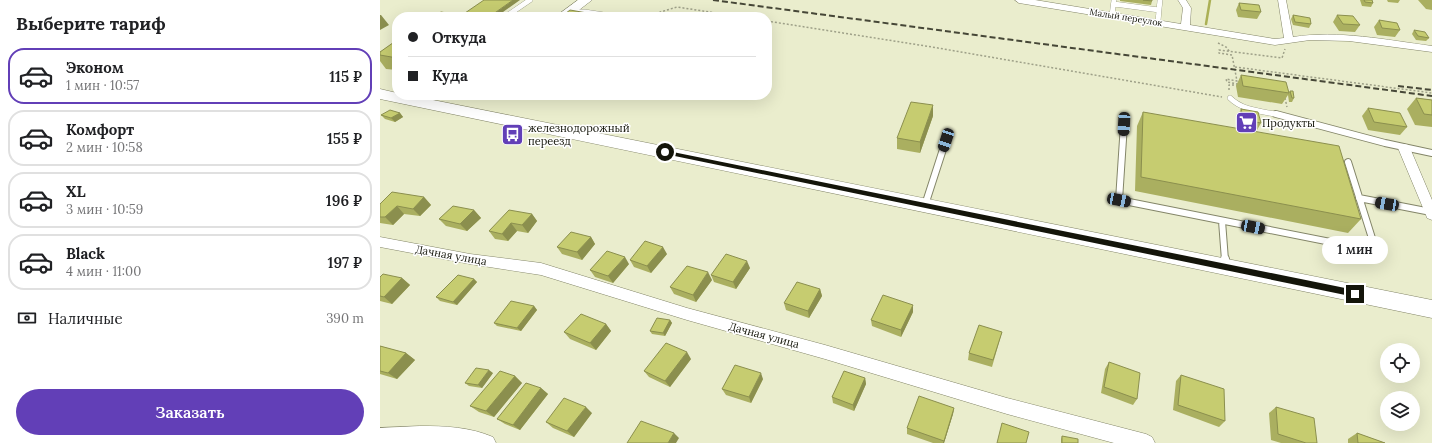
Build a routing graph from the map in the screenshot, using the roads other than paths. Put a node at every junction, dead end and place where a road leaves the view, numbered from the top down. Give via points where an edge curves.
1 (530, 0) edge
2 (586, 0) edge
3 (1019, 0) edge
4 (1160, 0) edge
5 (1182, 0) edge
6 (1282, 0) edge
7 (1114, 2) edge
8 (1159, 10) junction
9 (513, 12) edge
10 (569, 12) edge
11 (1112, 14) junction
12 (1158, 22) junction
13 (1186, 26) junction
14 (1287, 41) junction
15 (1432, 48) edge
16 (380, 94) edge
17 (392, 95) edge
18 (1230, 98) road end
19 (444, 100) edge
20 (1124, 124) dead end
21 (946, 140) dead end
22 (1404, 148) junction
23 (1432, 153) edge
24 (1348, 162) dead end
25 (1360, 198) junction
26 (925, 205) junction
27 (1432, 213) edge
28 (1222, 221) junction
29 (380, 242) edge
30 (1226, 267) junction
31 (1432, 310) edge
32 (380, 437) edge
33 (418, 439) edge
34 (486, 443) edge
35 (1146, 443) edge

1 - 9 lane
2 - 10 street
3 - 11 street, Малый переулок
4 - 8 lane
5 - 13 street via 1187,8
6 - 14 street
7 - 8 lane
7 - 11 lane
8 - 12 lane
11 - 12 street, Малый переулок
12 - 13 street, Малый переулок
13 - 14 street, Малый переулок via 1275,42
14 - 15 street, Малый переулок via 1310,37 1349,38
16 - 17 street
18 - 22 lane via 1244,108 1282,115
19 - 26 street
20 - 28 lane via 1119,200
21 - 26 lane
22 - 23 lane
22 - 27 street
24 - 25 lane
25 - 27 lane
25 - 28 lane via 1376,251
26 - 30 street
28 - 30 lane
29 - 35 street, Дачная улица via 541,269 687,314
30 - 31 street
32 - 33 street
33 - 34 street via 462,436

